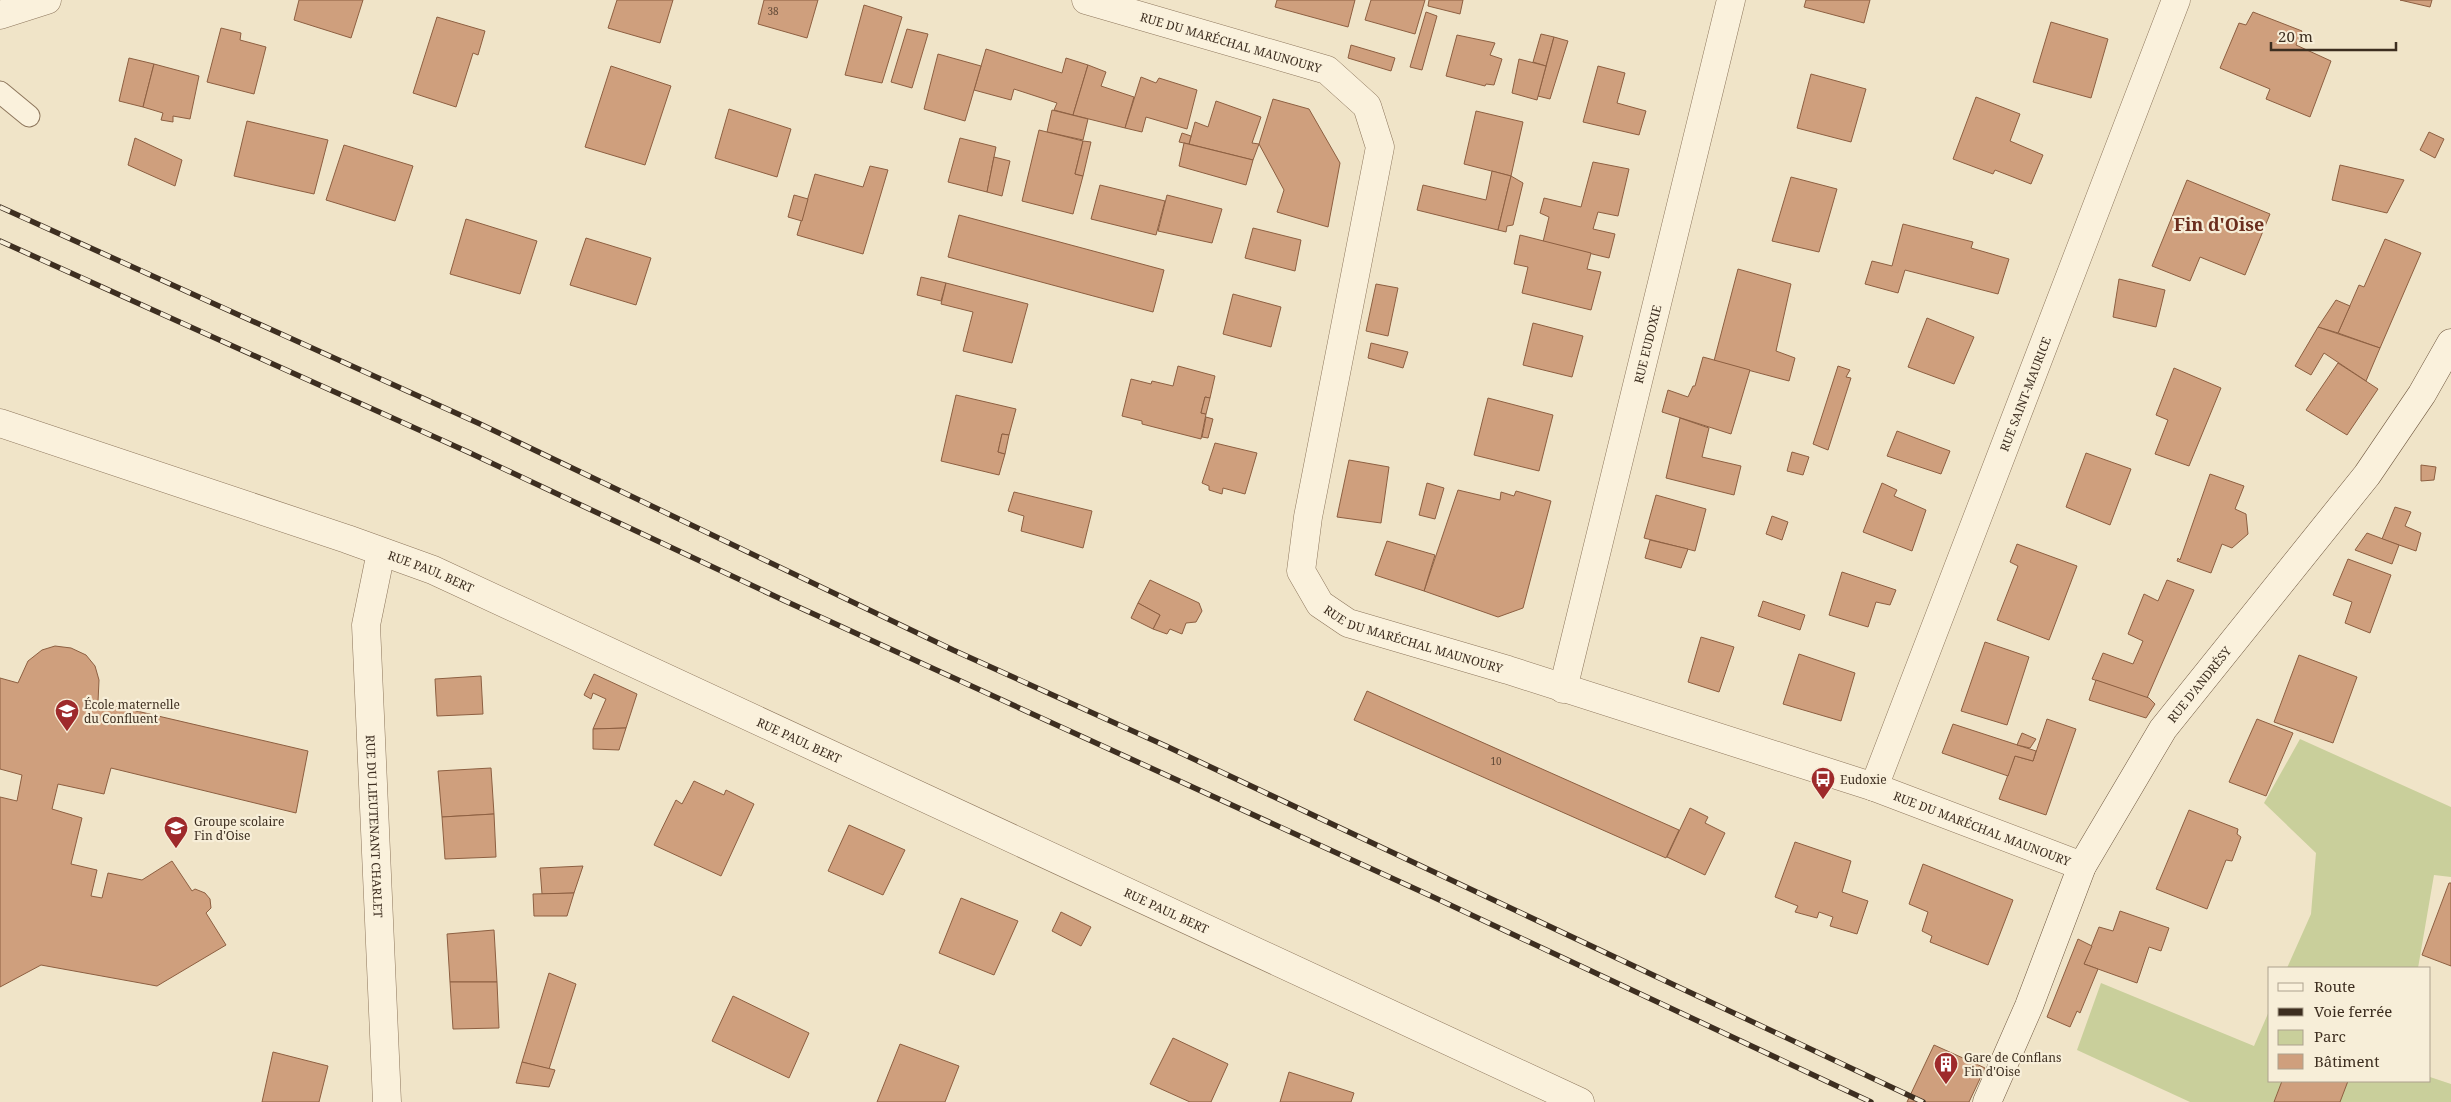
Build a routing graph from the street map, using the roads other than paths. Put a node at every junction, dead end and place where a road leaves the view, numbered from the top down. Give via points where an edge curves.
1 (47, 0) edge
2 (1086, 0) edge
3 (1731, 0) edge
4 (2176, 0) edge
5 (0, 15) edge
6 (0, 92) edge
7 (29, 116) dead end
8 (2451, 343) edge
9 (0, 423) edge
10 (380, 552) junction
11 (1563, 689) junction
12 (1874, 787) junction
13 (2082, 866) junction
14 (387, 1102) edge
15 (1580, 1102) edge
16 (1987, 1102) edge

1 - 5 street
2 - 11 street, RUE DU MARÉCHAL MAUNOURY via 1327,70 1367,106 1380,147 1308,517 1301,571 1320,604 1348,623
3 - 11 street, RUE EUDOXIE
4 - 12 street, RUE SAINT-MAURICE
6 - 7 lane
8 - 13 street, RUE D'ANDRÉSY via 2422,394 2368,475 2162,729
9 - 10 street, RUE PAUL BERT
10 - 14 street, RUE DU LIEUTENANT CHARLET via 366,625
10 - 15 street, RUE PAUL BERT via 442,574
11 - 12 street, RUE DU MARÉCHAL MAUNOURY
12 - 13 street, RUE DU MARÉCHAL MAUNOURY
13 - 16 street, RUE D'ANDRÉSY

